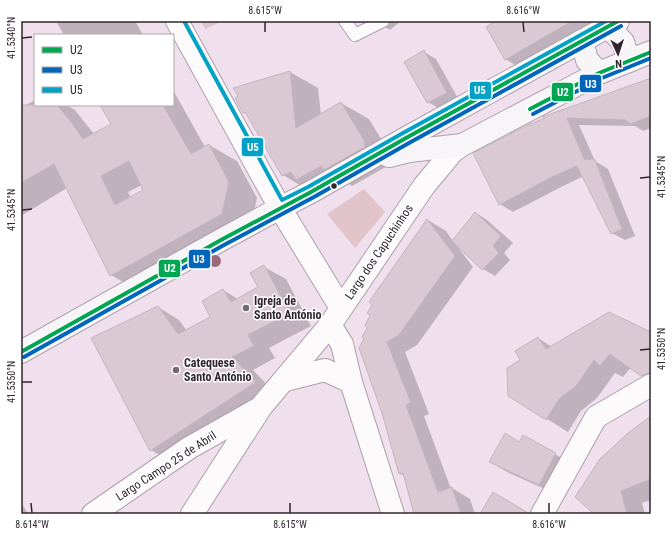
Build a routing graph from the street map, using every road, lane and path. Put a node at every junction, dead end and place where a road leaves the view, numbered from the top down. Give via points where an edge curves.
1 (177, 21) edge
2 (345, 21) edge
3 (383, 21) edge
4 (610, 23) edge
5 (582, 41) junction
6 (651, 52) edge
7 (629, 60) junction
8 (599, 73) junction
9 (462, 145) junction
10 (359, 165) junction
11 (280, 208) junction
12 (336, 316) junction
13 (21, 352) edge
14 (284, 380) junction
15 (351, 382) junction
16 (651, 385) edge
17 (261, 407) junction
18 (93, 514) edge
19 (192, 514) edge
20 (393, 514) edge
21 (542, 514) edge

1 - 11 street, Largo dos Capuchinhos
2 - 3 lane via 355,35
4 - 5 street
4 - 7 street via 623,42
5 - 8 street via 587,60
5 - 10 street
6 - 7 street
7 - 8 street
8 - 9 street
9 - 10 street via 409,150
9 - 12 street, Largo dos Capuchinhos via 453,151 424,186
10 - 11 street
11 - 12 street, Largo dos Capuchinhos
11 - 13 street
12 - 14 street, Largo Campo 25 de Abril
12 - 15 street
14 - 15 street via 325,370
14 - 17 street, Largo Campo 25 de Abril
15 - 20 street
16 - 21 street via 596,417
17 - 18 street, Largo Campo 25 de Abril via 189,448
17 - 19 street, Largo Campo 25 de Abril

